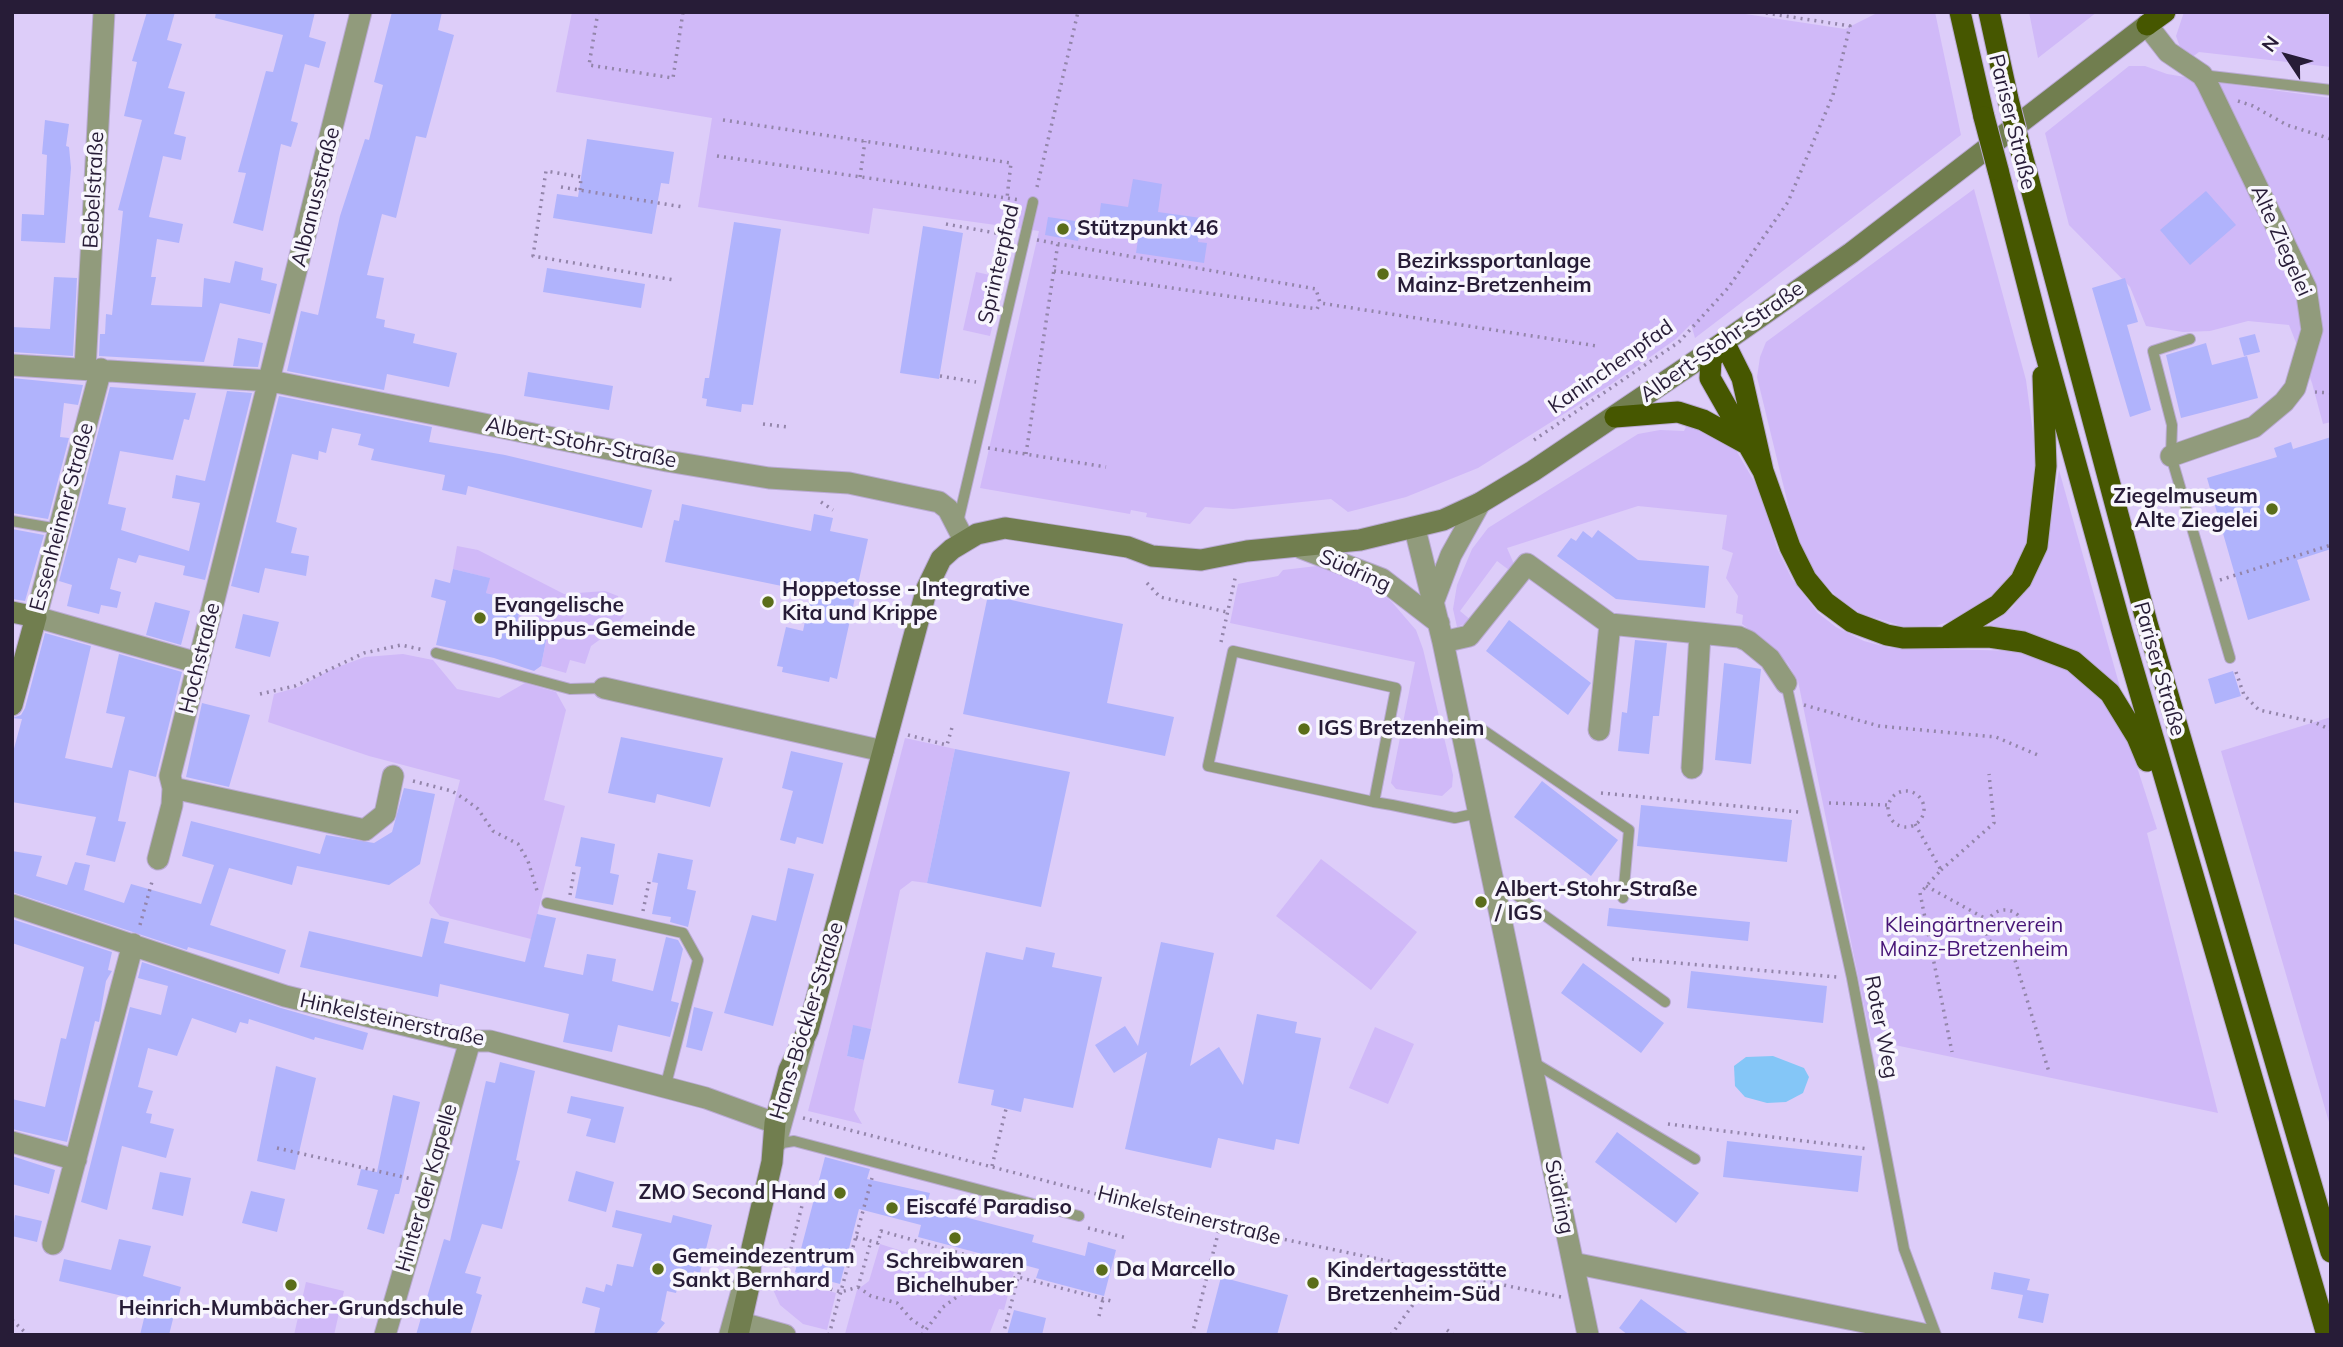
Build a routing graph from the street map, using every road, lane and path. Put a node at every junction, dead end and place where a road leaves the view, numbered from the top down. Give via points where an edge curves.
1 (104, 12) edge
2 (361, 12) edge
3 (598, 12) edge
4 (684, 12) edge
5 (1078, 12) edge
6 (1759, 12) edge
7 (1960, 12) edge
8 (1989, 12) edge
9 (2165, 12) edge
10 (2147, 25) junction
11 (2202, 75) junction
12 (2331, 90) edge
13 (2212, 94) junction
14 (723, 120) dead end
15 (2331, 139) edge
16 (865, 141) junction
17 (717, 156) dead end
18 (860, 177) junction
19 (561, 187) dead end
20 (580, 190) junction
21 (1007, 198) junction
22 (1033, 202) junction
23 (683, 207) dead end
24 (946, 224) dead end
25 (1025, 238) junction
26 (1058, 243) junction
27 (1054, 271) junction
28 (674, 280) dead end
29 (1320, 303) junction
30 (2190, 339) dead end
31 (2042, 341) junction
32 (1724, 342) junction
33 (1597, 346) dead end
34 (12, 365) edge
35 (93, 369) junction
36 (940, 376) dead end
37 (271, 381) junction
38 (990, 384) junction
39 (1615, 417) junction
40 (763, 424) dead end
41 (788, 427) dead end
42 (1534, 440) dead end
43 (1747, 444) junction
44 (976, 446) junction
45 (1026, 454) junction
46 (2171, 456) junction
47 (1106, 467) dead end
48 (1763, 471) junction
49 (1480, 503) junction
50 (12, 521) edge
51 (58, 529) junction
52 (1415, 529) junction
53 (961, 532) junction
54 (2331, 545) edge
55 (1301, 548) junction
56 (1147, 583) dead end
57 (2208, 584) junction
58 (1434, 600) junction
59 (12, 612) edge
60 (1227, 612) dead end
61 (36, 617) junction
62 (1610, 624) junction
63 (1441, 633) junction
64 (1700, 634) junction
65 (1947, 636) junction
66 (436, 653) joint
67 (2230, 658) joint
68 (198, 663) junction
69 (1786, 683) joint
70 (604, 688) joint
71 (260, 694) dead end
72 (12, 705) edge
73 (1792, 706) junction
74 (953, 724) dead end
75 (1462, 729) junction
76 (1600, 730) dead end
77 (2331, 730) edge
78 (902, 734) dead end
79 (883, 751) junction
80 (2040, 756) dead end
81 (1692, 768) dead end
82 (1989, 774) dead end
83 (393, 776) dead end
84 (436, 786) dead end
85 (173, 788) junction
86 (1575, 792) junction
87 (1813, 801) junction
88 (1374, 802) junction
89 (1888, 805) junction
90 (1478, 813) junction
91 (1815, 813) junction
92 (1915, 824) junction
93 (2186, 854) junction
94 (158, 859) joint
95 (1941, 870) junction
96 (574, 872) dead end
97 (649, 882) dead end
98 (1926, 886) junction
99 (1495, 897) junction
100 (1623, 898) dead end
101 (547, 902) joint
102 (12, 905) edge
103 (567, 907) junction
104 (1988, 920) junction
105 (640, 923) junction
106 (136, 937) junction
107 (2011, 947) junction
108 (1602, 957) junction
109 (1852, 978) junction
110 (1665, 1002) dead end
111 (470, 1041) junction
112 (1952, 1052) dead end
113 (1529, 1059) junction
114 (2049, 1072) dead end
115 (665, 1088) junction
116 (1006, 1109) dead end
117 (800, 1117) dead end
118 (1629, 1119) junction
119 (12, 1142) edge
120 (775, 1142) junction
121 (277, 1148) dead end
122 (1885, 1151) junction
123 (1695, 1159) dead end
124 (76, 1160) junction
125 (876, 1162) junction
126 (992, 1166) junction
127 (428, 1182) junction
128 (781, 1184) dead end
129 (1079, 1216) joint
130 (1220, 1226) junction
131 (856, 1237) junction
132 (1127, 1238) dead end
133 (871, 1241) junction
134 (53, 1244) dead end
135 (752, 1248) junction
136 (2331, 1252) edge
137 (1573, 1263) junction
138 (1436, 1273) junction
139 (783, 1276) junction
140 (1018, 1277) junction
141 (761, 1280) dead end
142 (858, 1287) junction
143 (841, 1292) junction
144 (1103, 1299) junction
145 (1111, 1301) dead end
146 (1581, 1301) junction
147 (1099, 1316) dead end
148 (12, 1320) edge
149 (740, 1329) edge
150 (926, 1329) junction
151 (1447, 1330) dead end
152 (28, 1335) edge
153 (385, 1335) edge
154 (724, 1335) edge
155 (785, 1335) edge
156 (829, 1335) edge
157 (922, 1335) edge
158 (1003, 1335) edge
159 (1192, 1335) edge
160 (1391, 1335) edge
161 (1454, 1335) edge
162 (1588, 1335) edge
163 (1928, 1335) edge
164 (1936, 1335) edge
165 (2328, 1335) edge

1 - 35 street, Bebelstraße
2 - 37 street, Albanusstraße
3 - 4 path via 589,65 673,78
5 - 22 path, Sprinterpfad
6 - 42 path, Kaninchenpfad via 1850,26 1833,95 1788,202 1728,288 1679,342
7 - 31 highway, Pariser Straße, bridge
8 - 136 highway, Pariser Straße, bridge via 2021,151 2147,622
9 - 10 highway
10 - 11 street, Alte Ziegelei via 2168,52
10 - 32 street, Albert-Stohr-Straße via 1851,253
11 - 12 lane
11 - 13 street, Alte Ziegelei
13 - 15 path
13 - 46 street, Alte Ziegelei via 2306,288 2312,330 2295,388 2284,402 2254,427
14 - 16 path
16 - 18 path
16 - 21 path via 1011,163
17 - 18 path
18 - 21 path
19 - 20 path
20 - 23 path
20 - 28 path via 581,177 546,172 533,256
21 - 22 path
22 - 25 lane, Sprinterpfad
24 - 25 path
25 - 26 path
25 - 38 lane, Sprinterpfad
26 - 27 path
26 - 29 path via 1316,289
27 - 29 path via 1317,309
27 - 45 path
29 - 33 path
30 - 46 lane via 2153,351 2172,425
31 - 65 highway via 2046,466 2037,546 2021,580 1998,605
31 - 93 highway, Pariser Straße
32 - 39 street, Albert-Stohr-Straße
32 - 43 highway via 1711,360 1710,378
32 - 48 highway via 1742,379
34 - 35 street, Albert-Stohr-Straße
35 - 37 street, Albert-Stohr-Straße
35 - 51 street, Essenheimer Straße
36 - 38 path
37 - 53 street, Albert-Stohr-Straße via 650,458 769,478 849,483 926,498 948,509
37 - 68 street, Hochstraße
38 - 44 lane, Sprinterpfad
39 - 43 highway via 1678,412 1715,425
39 - 49 street, Albert-Stohr-Straße
40 - 41 path
43 - 48 highway
44 - 45 path
44 - 53 lane, Sprinterpfad
45 - 47 path
46 - 57 lane
48 - 65 highway via 1798,565 1825,602 1852,622 1880,633 1903,638
49 - 52 street, Albert-Stohr-Straße
49 - 58 street via 1451,555
50 - 51 lane
51 - 61 street, Essenheimer Straße
52 - 55 street, Albert-Stohr-Straße
52 - 58 street, Südring
53 - 55 street, Albert-Stohr-Straße via 1005,528 1128,547 1155,542 1247,551
53 - 79 street, Hans-Böckler-Straße via 927,588
54 - 57 path
55 - 63 street, Südring via 1382,579
56 - 60 path via 1160,597
57 - 67 lane
58 - 63 street, Südring
59 - 61 street
61 - 68 street
61 - 72 street, Essenheimer Straße
62 - 63 street via 1527,564 1469,636
62 - 64 street
62 - 76 street
63 - 75 street, Südring
64 - 69 street via 1748,641 1770,659
64 - 81 street
65 - 93 highway via 2024,642 2073,661 2092,675 2110,693 2137,737
66 - 70 lane via 570,689
66 - 71 path via 401,645 364,653 295,686
67 - 77 path via 2244,695 2259,710
68 - 85 street, Hochstraße via 170,776
69 - 73 lane, Roter Weg
70 - 79 street
73 - 80 path via 1809,705 1879,726 1996,737
73 - 87 lane, Roter Weg
74 - 78 path via 947,745
75 - 86 lane via 1477,726
75 - 90 street, Südring
79 - 120 street, Hans-Böckler-Straße via 808,1030 789,1070
82 - 95 path via 1994,823
83 - 85 street via 385,814 365,830
84 - 101 path via 466,800 493,831 518,844 528,861 534,890
85 - 94 street, Hochstraße
86 - 91 path
86 - 100 lane via 1629,830
87 - 89 path
87 - 91 lane, Roter Weg
88 - 88 lane via 1208,766 1233,651 1396,688
88 - 90 lane via 1455,818
89 - 92 path via 1894,822 1905,827
89 - 92 path via 1899,792 1915,793 1924,808
90 - 99 street, Südring
91 - 109 lane, Roter Weg
92 - 95 path
93 - 165 highway, Pariser Straße
94 - 106 path
95 - 98 path
96 - 103 path
97 - 105 path
98 - 104 path
98 - 112 path via 1920,893
99 - 108 lane via 1512,892
99 - 113 street, Südring
101 - 103 lane
102 - 106 street, Hinkelsteinerstraße
103 - 105 lane
104 - 107 path via 1986,932 1993,944
104 - 107 path via 2003,909 2020,916 2024,934
105 - 115 lane via 682,933 698,960
106 - 111 street, Hinkelsteinerstraße via 285,996
106 - 124 street
107 - 114 path
108 - 109 path
108 - 110 lane
109 - 122 lane, Roter Weg
111 - 115 street, Hinkelsteinerstraße via 490,1041
111 - 127 street, Hinter der Kapelle
113 - 118 lane
113 - 137 street, Südring
115 - 120 street, Hinkelsteinerstraße via 706,1098
116 - 126 path
117 - 126 path, Hinkelsteinerstraße
118 - 122 path
118 - 123 lane
119 - 124 street
120 - 125 lane via 794,1140
120 - 135 street, Hans-Böckler-Straße
121 - 127 path
122 - 164 lane, Roter Weg via 1904,1249
124 - 134 street
125 - 129 lane
125 - 131 path
126 - 130 path, Hinkelsteinerstraße
127 - 153 street, Hinter der Kapelle
128 - 139 path via 806,1190
129 - 132 path via 1085,1227
130 - 138 path, Hinkelsteinerstraße
130 - 159 path
131 - 133 path
131 - 143 path
133 - 140 path via 877,1243 881,1231 1020,1270
133 - 142 path
135 - 149 street, Hans-Böckler-Straße
135 - 154 lane
137 - 146 street, Südring
137 - 163 street
138 - 146 path, Hinkelsteinerstraße
138 - 160 path
139 - 141 path
139 - 143 path
140 - 144 path
140 - 150 path via 961,1294 943,1307
140 - 158 path
142 - 143 path
142 - 150 path via 897,1303
143 - 156 path
144 - 145 path
144 - 147 path
146 - 162 street, Südring
148 - 152 path
149 - 155 street
150 - 157 path
151 - 161 path

